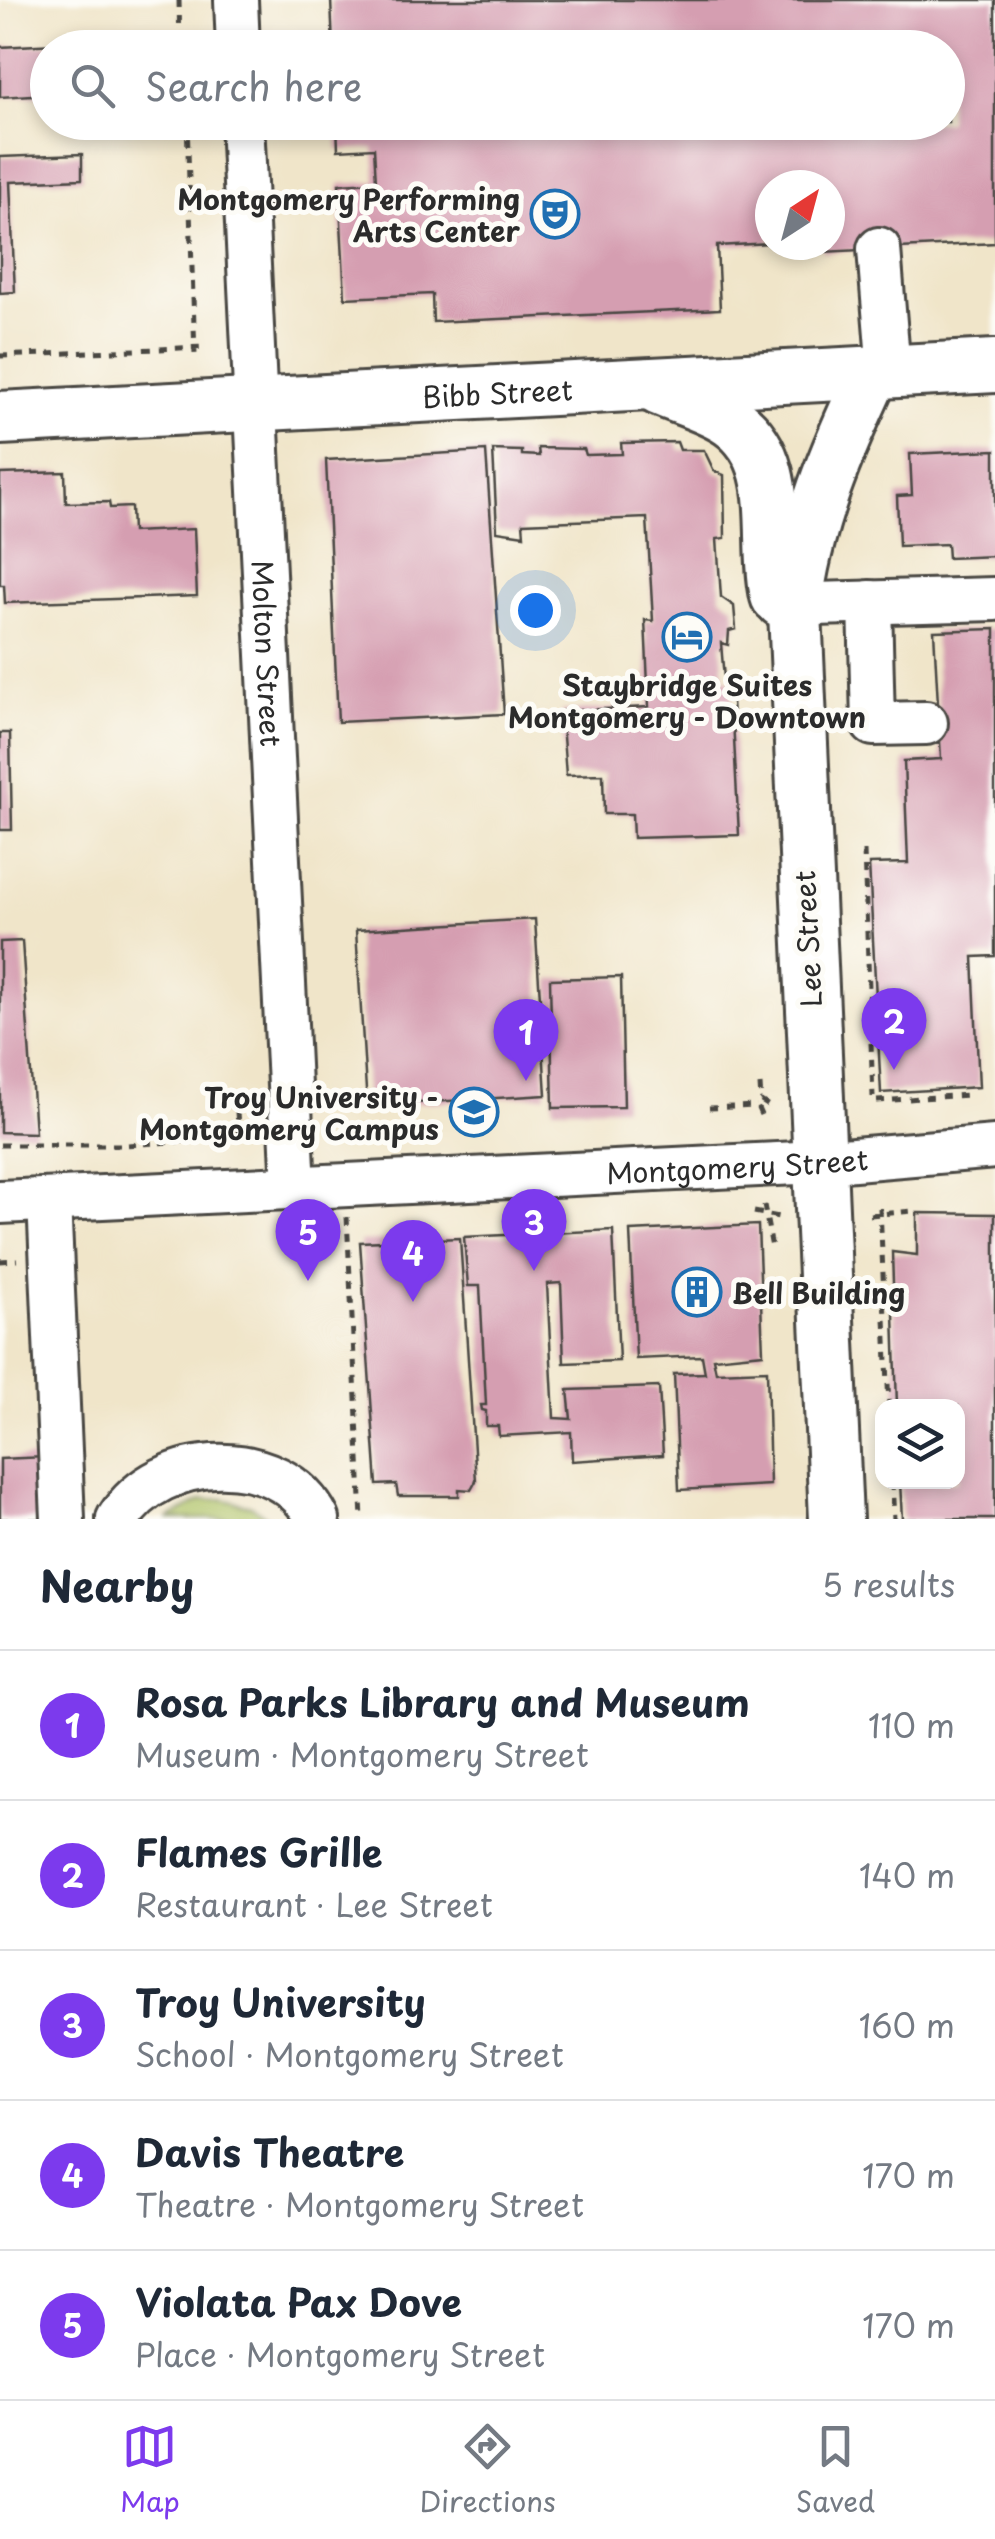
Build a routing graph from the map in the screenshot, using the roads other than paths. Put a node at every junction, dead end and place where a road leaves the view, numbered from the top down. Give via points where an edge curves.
1 (236, 0) edge
2 (237, 30) edge
3 (243, 140) edge
4 (879, 249) dead end
5 (995, 366) edge
6 (881, 372) junction
7 (650, 385) junction
8 (256, 406) junction
9 (0, 418) edge
10 (995, 598) edge
11 (870, 602) junction
12 (787, 604) junction
13 (926, 723) dead end
14 (995, 1147) edge
15 (819, 1162) junction
16 (294, 1188) junction
17 (50, 1200) junction
18 (0, 1202) edge
19 (63, 1519) edge
20 (118, 1519) edge
21 (318, 1519) edge
22 (836, 1519) edge

1 - 2 street
3 - 8 street, Molton Street
4 - 6 street
5 - 6 main road, Bibb Street
6 - 7 main road, Bibb Street
6 - 12 main road, Lee Street via 815,506
7 - 8 main road, Bibb Street
7 - 12 main road via 729,420 759,448
8 - 9 main road, Bibb Street
8 - 16 street, Molton Street
10 - 11 street
11 - 12 street
11 - 13 street via 873,724
12 - 15 main road, Lee Street
14 - 15 street, Montgomery Street
15 - 16 street, Montgomery Street
15 - 22 main road, Lee Street
16 - 17 street, Montgomery Street
17 - 18 street, Montgomery Street
17 - 19 street
20 - 21 street via 160,1480 194,1466 224,1464 266,1474 312,1507

